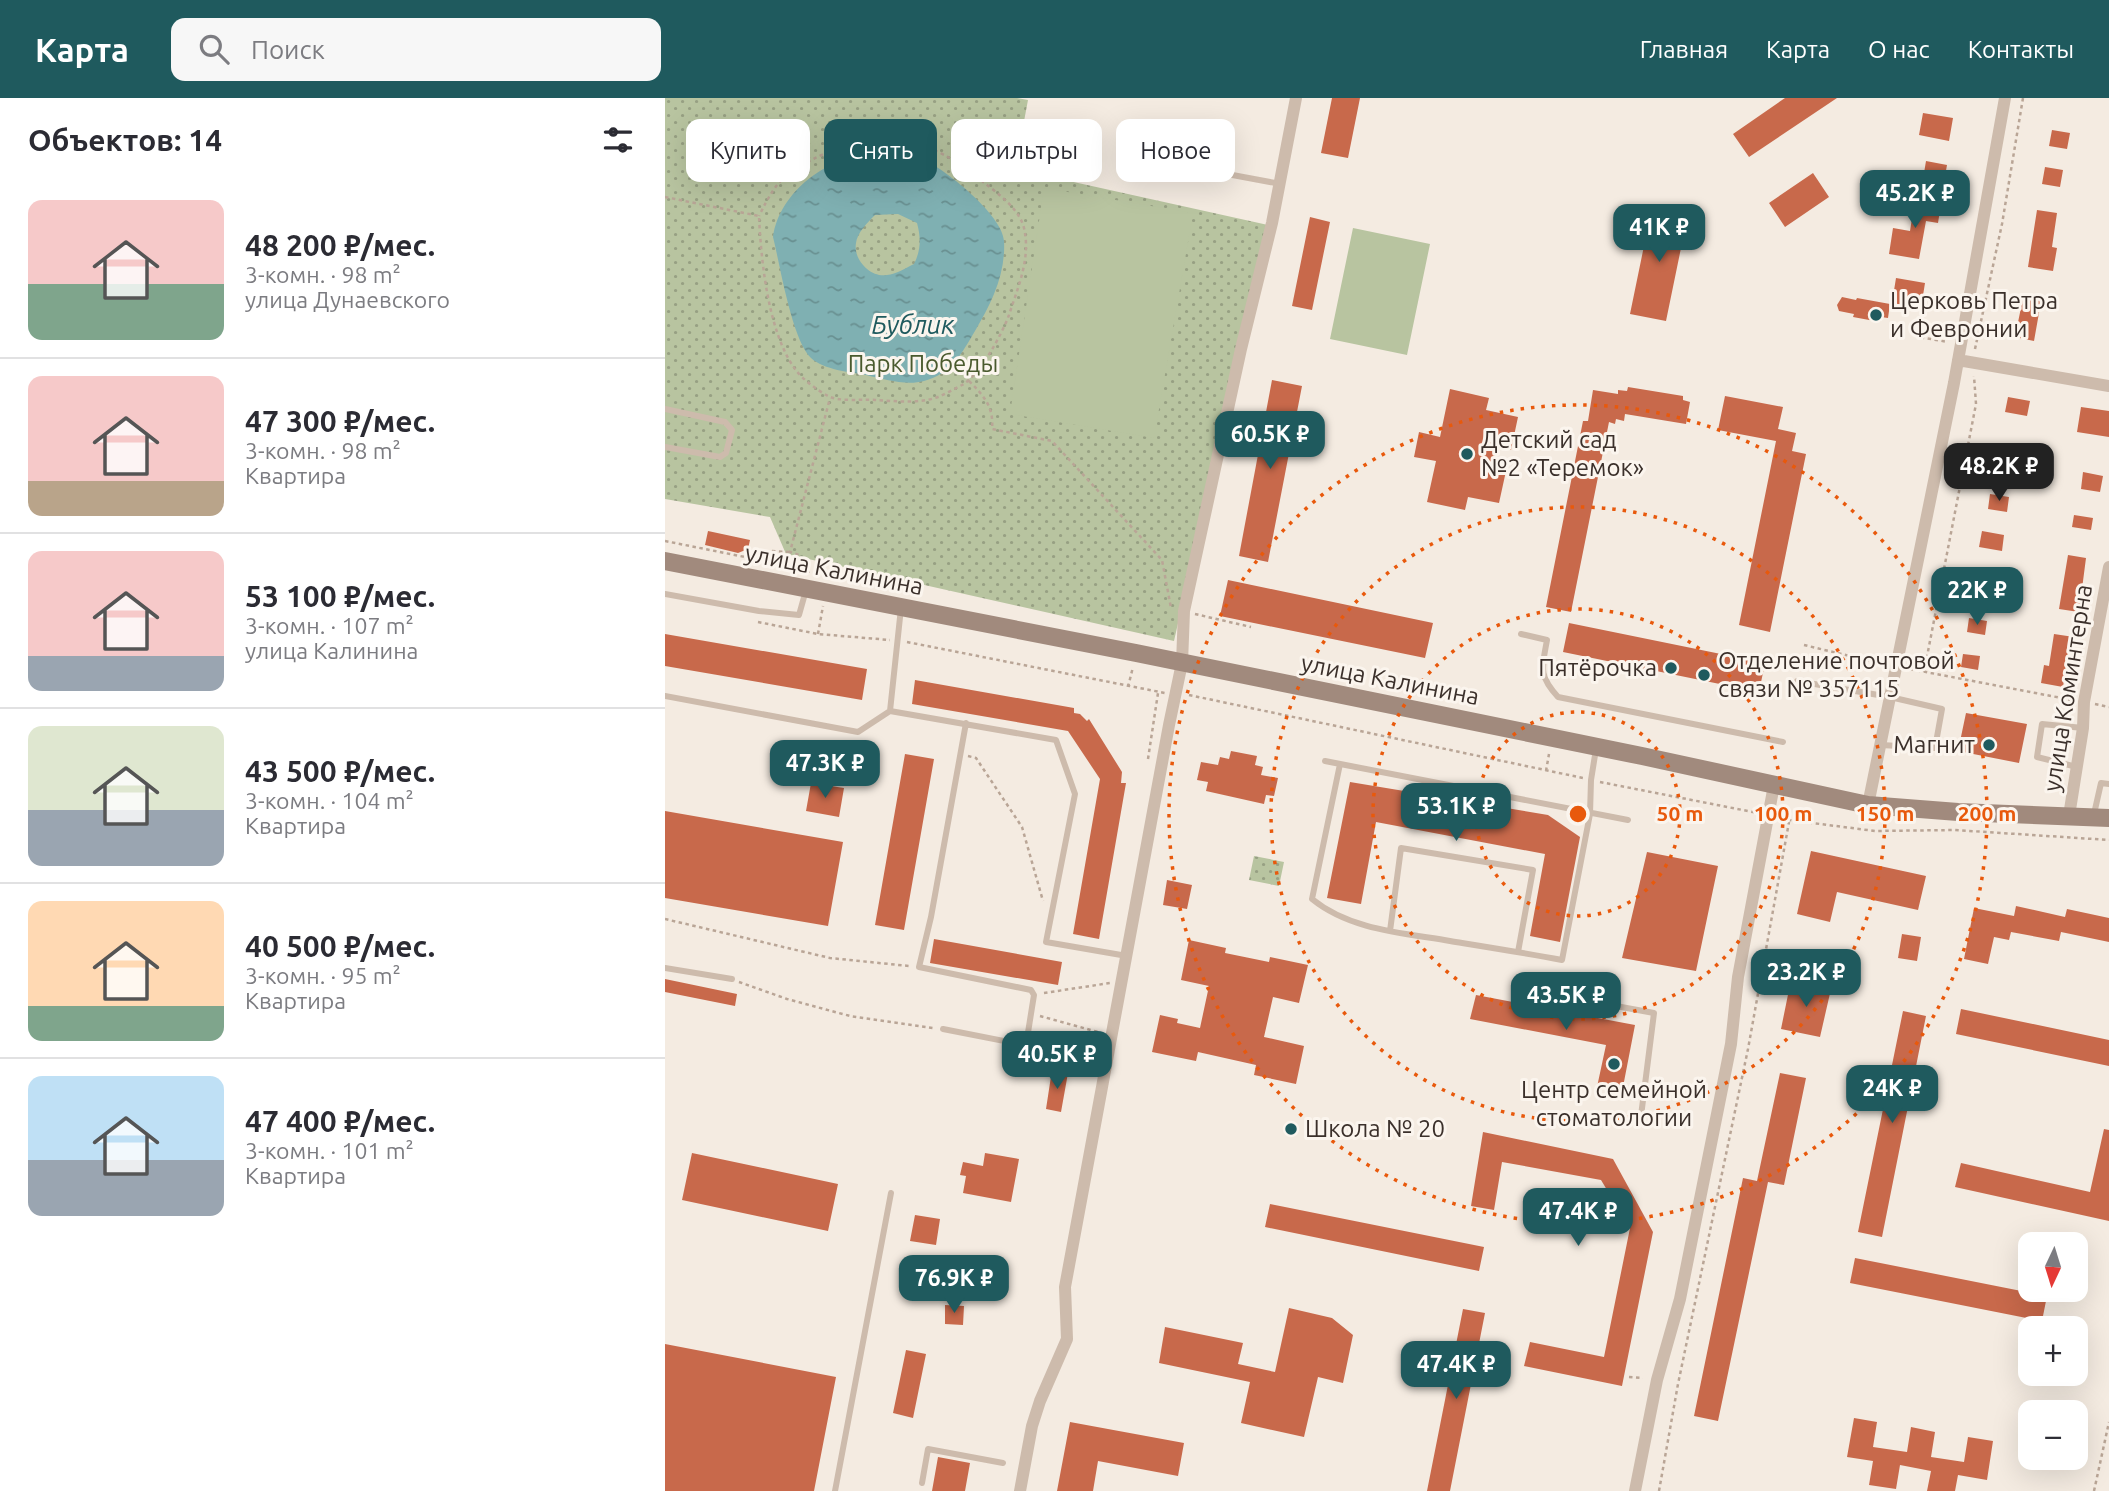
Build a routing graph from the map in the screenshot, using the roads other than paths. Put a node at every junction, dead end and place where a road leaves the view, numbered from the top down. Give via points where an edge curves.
1 (1296, 98) edge
2 (2004, 98) edge
3 (1235, 175) edge
4 (1281, 184) junction
5 (1958, 360) junction
6 (2109, 386) edge
7 (665, 410) edge
8 (665, 447) edge
9 (665, 561) edge
10 (2109, 567) edge
11 (806, 590) junction
12 (665, 594) edge
13 (901, 608) junction
14 (1521, 634) dead end
15 (1182, 663) junction
16 (1797, 681) dead end
17 (665, 696) edge
18 (1890, 698) junction
19 (891, 711) junction
20 (966, 723) junction
21 (2083, 728) junction
22 (1783, 742) dead end
23 (1881, 746) junction
24 (1597, 747) junction
25 (1325, 761) dead end
26 (1340, 764) junction
27 (2077, 767) junction
28 (2109, 784) edge
29 (1774, 785) junction
30 (1868, 805) junction
31 (1590, 814) junction
32 (2069, 816) junction
33 (2101, 818) edge
34 (1629, 820) dead end
35 (1390, 931) junction
36 (1518, 952) junction
37 (1127, 956) junction
38 (665, 968) edge
39 (732, 979) road end
40 (1594, 1002) dead end
41 (943, 1029) road end
42 (1026, 1045) junction
43 (1107, 1061) junction
44 (1641, 1116) dead end
45 (891, 1193) dead end
46 (1003, 1463) dead end
47 (922, 1483) dead end
48 (835, 1491) edge
49 (1020, 1491) edge
50 (1635, 1491) edge

1 - 4 street
2 - 5 street
3 - 4 lane
4 - 15 street via 1184,611
5 - 6 street
5 - 18 street
7 - 8 lane via 725,422 732,430 726,453 720,457
9 - 11 main road, улица Калинина
10 - 21 street, улица Коминтерна
11 - 12 lane via 799,615
11 - 13 main road, улица Калинина
13 - 15 main road, улица Калинина
13 - 19 lane
14 - 22 lane via 1547,640 1544,681 1558,697
15 - 24 main road, улица Калинина
15 - 37 street
16 - 18 lane
17 - 19 lane via 858,732
18 - 23 street
18 - 23 lane via 1942,709 1934,748
19 - 20 lane
20 - 37 lane via 1056,740 1075,793 1046,942
20 - 42 lane via 919,967 1031,990
21 - 27 street, улица Коминтерна
21 - 27 lane via 2042,724 2037,757
23 - 30 street
24 - 29 main road, улица Калинина
24 - 31 lane
25 - 26 lane
26 - 31 lane
26 - 35 lane via 1312,899 1327,912
27 - 32 street, улица Коминтерна
28 - 33 lane via 2101,783
29 - 30 main road, улица Калинина
29 - 50 street via 1738,977 1731,1044 1680,1299 1657,1380
30 - 32 main road, улица Калинина
31 - 34 lane
31 - 36 lane via 1562,960
32 - 33 main road, улица Калинина
35 - 36 lane
35 - 36 lane via 1401,848 1533,870
37 - 43 street
38 - 39 lane
40 - 44 lane via 1654,1013
41 - 42 lane
42 - 43 lane
43 - 49 street via 1065,1287 1067,1339 1032,1426
45 - 48 lane
46 - 47 lane via 928,1449

